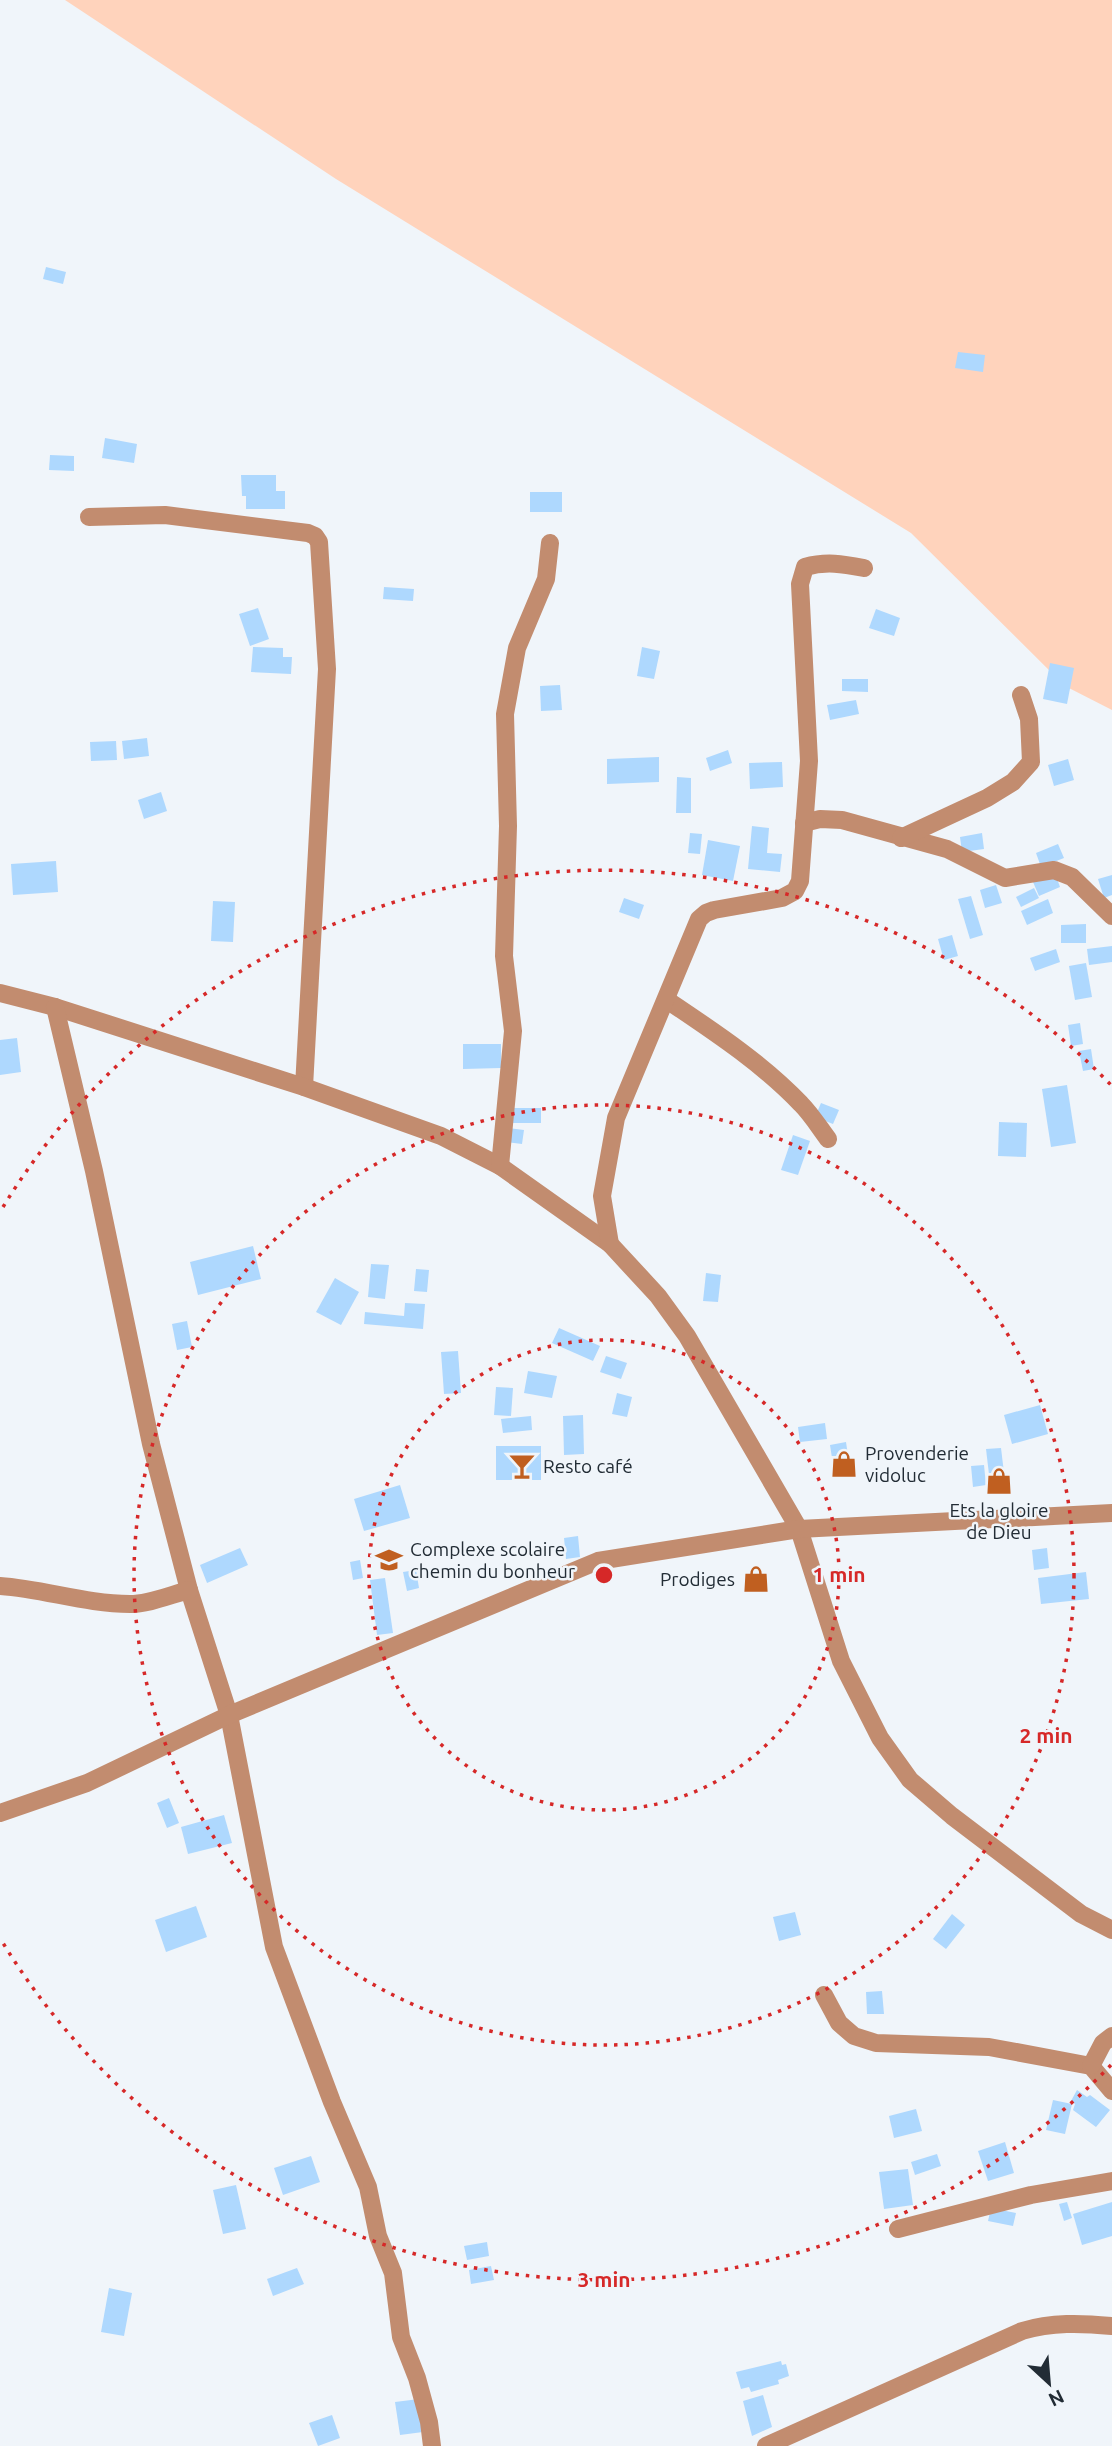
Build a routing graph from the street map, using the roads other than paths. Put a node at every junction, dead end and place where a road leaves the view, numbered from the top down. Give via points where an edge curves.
1 (89, 517) dead end
2 (550, 543) dead end
3 (864, 568) dead end
4 (1021, 695) dead end
5 (804, 823) junction
6 (901, 838) junction
7 (1112, 916) edge
8 (0, 993) edge
9 (667, 1000) junction
10 (55, 1007) junction
11 (304, 1087) junction
12 (828, 1139) dead end
13 (500, 1166) junction
14 (610, 1244) junction
15 (1112, 1513) edge
16 (799, 1529) junction
17 (0, 1586) edge
18 (189, 1591) junction
19 (229, 1714) junction
20 (0, 1813) edge
21 (1112, 1930) edge
22 (824, 1995) dead end
23 (1112, 2036) edge
24 (1091, 2066) junction
25 (1112, 2091) edge
26 (1112, 2181) edge
27 (898, 2229) dead end
28 (1112, 2326) edge
29 (432, 2446) edge
30 (766, 2446) edge

1 - 11 street via 165,515 308,533 319,542 327,669
2 - 13 street via 546,579 517,648 505,714 504,956 513,1031
3 - 5 street via 819,563 805,567 800,584 809,761
4 - 6 street via 1029,719 1031,762 1013,782 986,799
5 - 6 street via 842,820
5 - 9 street via 800,881 794,891 782,898 706,913 699,919
6 - 7 street via 947,849 1005,878 1054,870 1072,877
8 - 10 street
9 - 12 street via 764,1071 802,1104
9 - 14 street via 616,1118 602,1196
10 - 11 street
10 - 18 street via 151,1444
11 - 13 street via 441,1136
13 - 14 street
14 - 16 street via 687,1336
15 - 16 street
16 - 19 street via 598,1561
16 - 21 street via 841,1661 880,1738 910,1780 1081,1914
17 - 18 street via 134,1604
18 - 19 street
19 - 20 street via 87,1783
19 - 29 street via 274,1947 368,2187 378,2236 393,2273 401,2337 417,2378
22 - 24 street via 839,2023 854,2036 876,2043 989,2047
23 - 24 street
24 - 25 street
26 - 27 street via 1031,2195
28 - 30 street via 1045,2324

